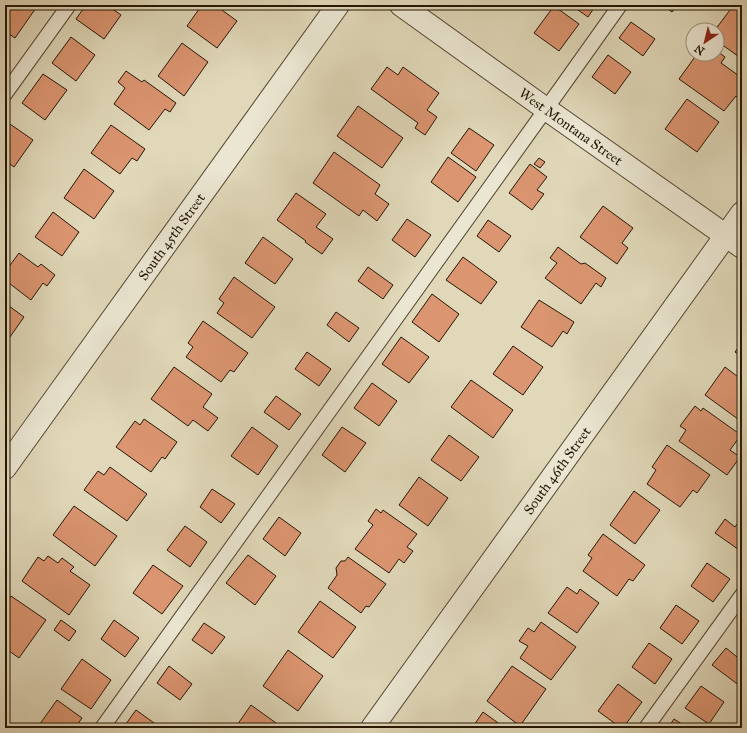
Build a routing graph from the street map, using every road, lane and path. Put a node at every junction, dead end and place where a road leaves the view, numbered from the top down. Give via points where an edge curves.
1 (69, 5) edge
2 (338, 5) edge
3 (401, 5) edge
4 (620, 5) edge
5 (5, 94) edge
6 (546, 109) junction
7 (742, 213) edge
8 (734, 241) edge
9 (5, 468) edge
10 (742, 595) edge
11 (102, 728) edge
12 (372, 728) edge
13 (646, 728) edge

1 - 5 lane
2 - 9 street, South 45th Street
3 - 6 street, West Montana Street
4 - 6 lane
6 - 8 street, West Montana Street
6 - 11 lane
7 - 8 street, South 46th Street
8 - 12 street, South 46th Street
10 - 13 lane

